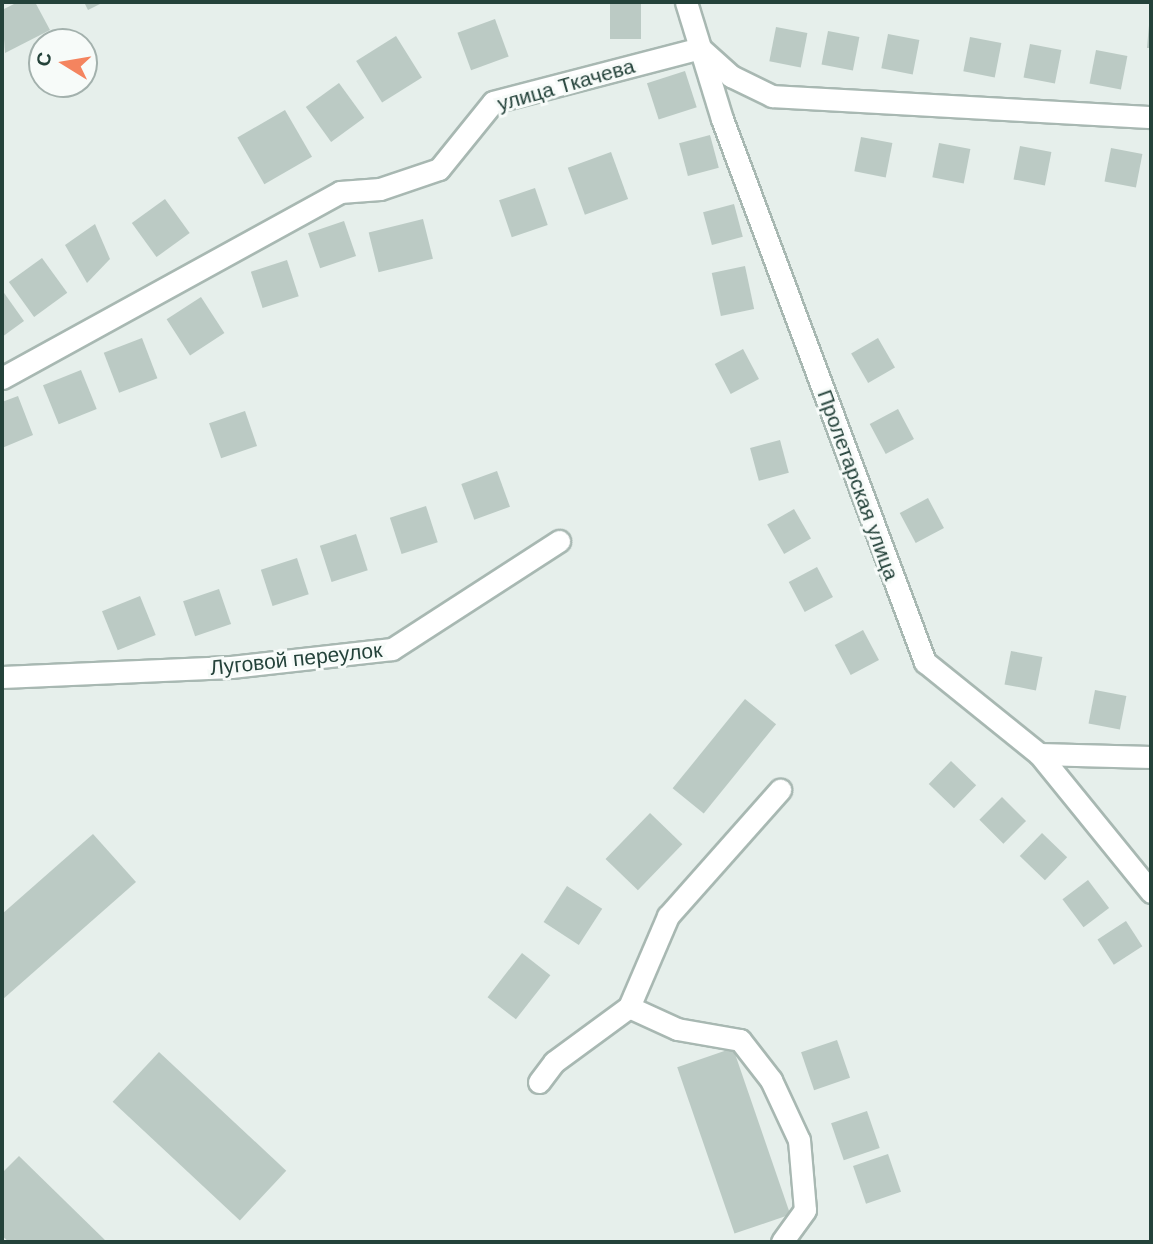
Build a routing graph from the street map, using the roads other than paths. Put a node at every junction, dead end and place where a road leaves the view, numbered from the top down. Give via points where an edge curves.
1 (686, 2) edge
2 (700, 48) junction
3 (1151, 117) edge
4 (2, 378) edge
5 (559, 541) dead end
6 (2, 677) edge
7 (1039, 754) junction
8 (1151, 757) edge
9 (780, 790) dead end
10 (1151, 892) edge
11 (629, 1007) junction
12 (540, 1082) dead end
13 (782, 1242) edge

1 - 2 street, Пролетарская улица
2 - 3 street via 731,76 772,96
2 - 4 street, улица Ткачева via 493,102 439,169 380,188 340,192
2 - 7 street, Пролетарская улица via 925,662
5 - 6 street, Луговой переулок via 392,649 231,667
7 - 8 street
7 - 10 street, Пролетарская улица
9 - 11 street via 668,916
11 - 12 street via 554,1062
11 - 13 street via 677,1029 740,1040 771,1080 799,1140 805,1210

